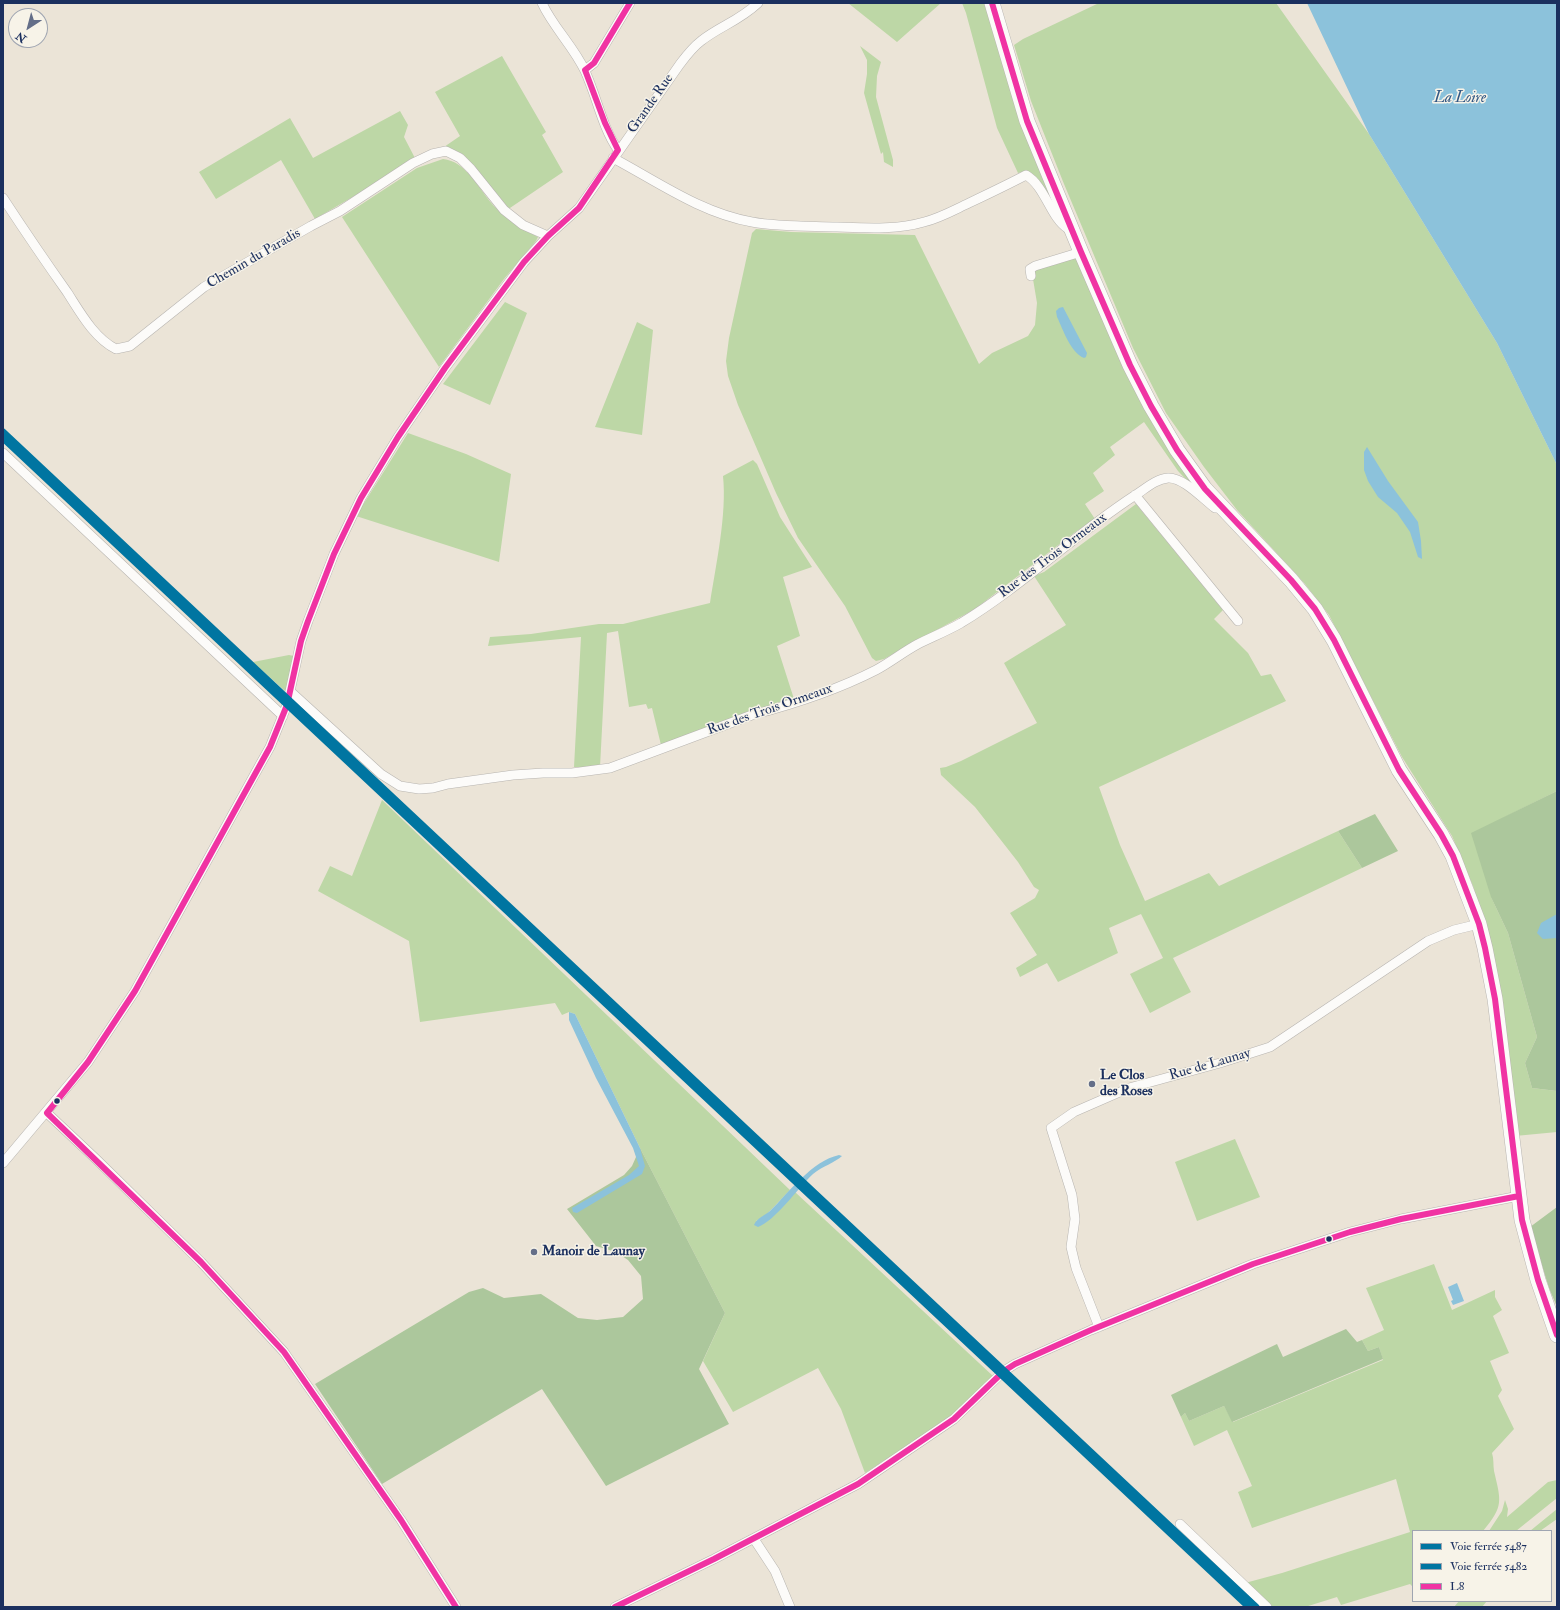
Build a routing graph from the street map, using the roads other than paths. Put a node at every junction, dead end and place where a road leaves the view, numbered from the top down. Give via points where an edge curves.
1 (542, 3) edge
2 (630, 3) edge
3 (758, 3) edge
4 (992, 3) edge
5 (584, 70) junction
6 (616, 154) junction
7 (3, 198) edge
8 (1072, 229) junction
9 (548, 236) junction
10 (1081, 252) junction
11 (1031, 276) dead end
12 (3, 453) edge
13 (1135, 495) junction
14 (1221, 507) junction
15 (1238, 621) dead end
16 (291, 692) junction
17 (283, 716) junction
18 (1479, 924) junction
19 (47, 1113) junction
20 (3, 1163) edge
21 (1519, 1196) junction
22 (1099, 1327) junction
23 (1557, 1335) edge
24 (1180, 1524) dead end
25 (754, 1539) junction
26 (456, 1607) edge
27 (616, 1607) edge
28 (790, 1607) edge
29 (1267, 1607) edge

1 - 5 street via 549,18
2 - 5 street via 594,63
3 - 6 street, Grande Rue via 745,15 701,41 691,50
4 - 8 main road via 1027,120
5 - 6 street
6 - 8 street via 671,192 708,209 754,223 798,226 899,227 924,222 942,216 1026,175 1039,187 1065,227
6 - 9 street, Grande Rue via 579,208
7 - 9 street, Chemin du Paradis via 92,329 107,345 116,350 130,346 204,287 340,211 432,154 446,151 460,158 504,210 523,225
8 - 10 main road
9 - 16 street, Grande Rue via 524,262 445,368 398,437 361,498 334,554 308,621 301,641
10 - 11 street via 1035,266 1030,269
10 - 14 main road via 1130,365 1151,406 1204,489
12 - 17 street
13 - 14 street, Rue des Trois Ormeaux via 1160,480 1169,478 1182,481 1215,508
13 - 15 street
13 - 16 street, Rue des Trois Ormeaux via 988,605 876,670 827,691 752,715 610,768 572,773 513,775 433,788 408,788 400,786 371,766
14 - 18 main road via 1291,580 1315,609 1334,640 1399,770 1453,856
16 - 17 street, Grande Rue
17 - 19 street, Grande Rue via 261,763 134,991 88,1062
18 - 21 main road via 1495,999
18 - 22 street, Rue de Launay via 1454,930 1428,941 1270,1047 1129,1088 1074,1112 1051,1128 1072,1195 1075,1219 1072,1247 1076,1268
19 - 20 street, Grande Rue
19 - 26 street via 201,1262 284,1352 401,1520
21 - 22 street via 1409,1217 1350,1232 1253,1264
21 - 23 main road via 1522,1220 1538,1280
22 - 25 street via 1015,1364 942,1428 858,1484
24 - 29 street
25 - 27 street
25 - 28 street via 775,1571

